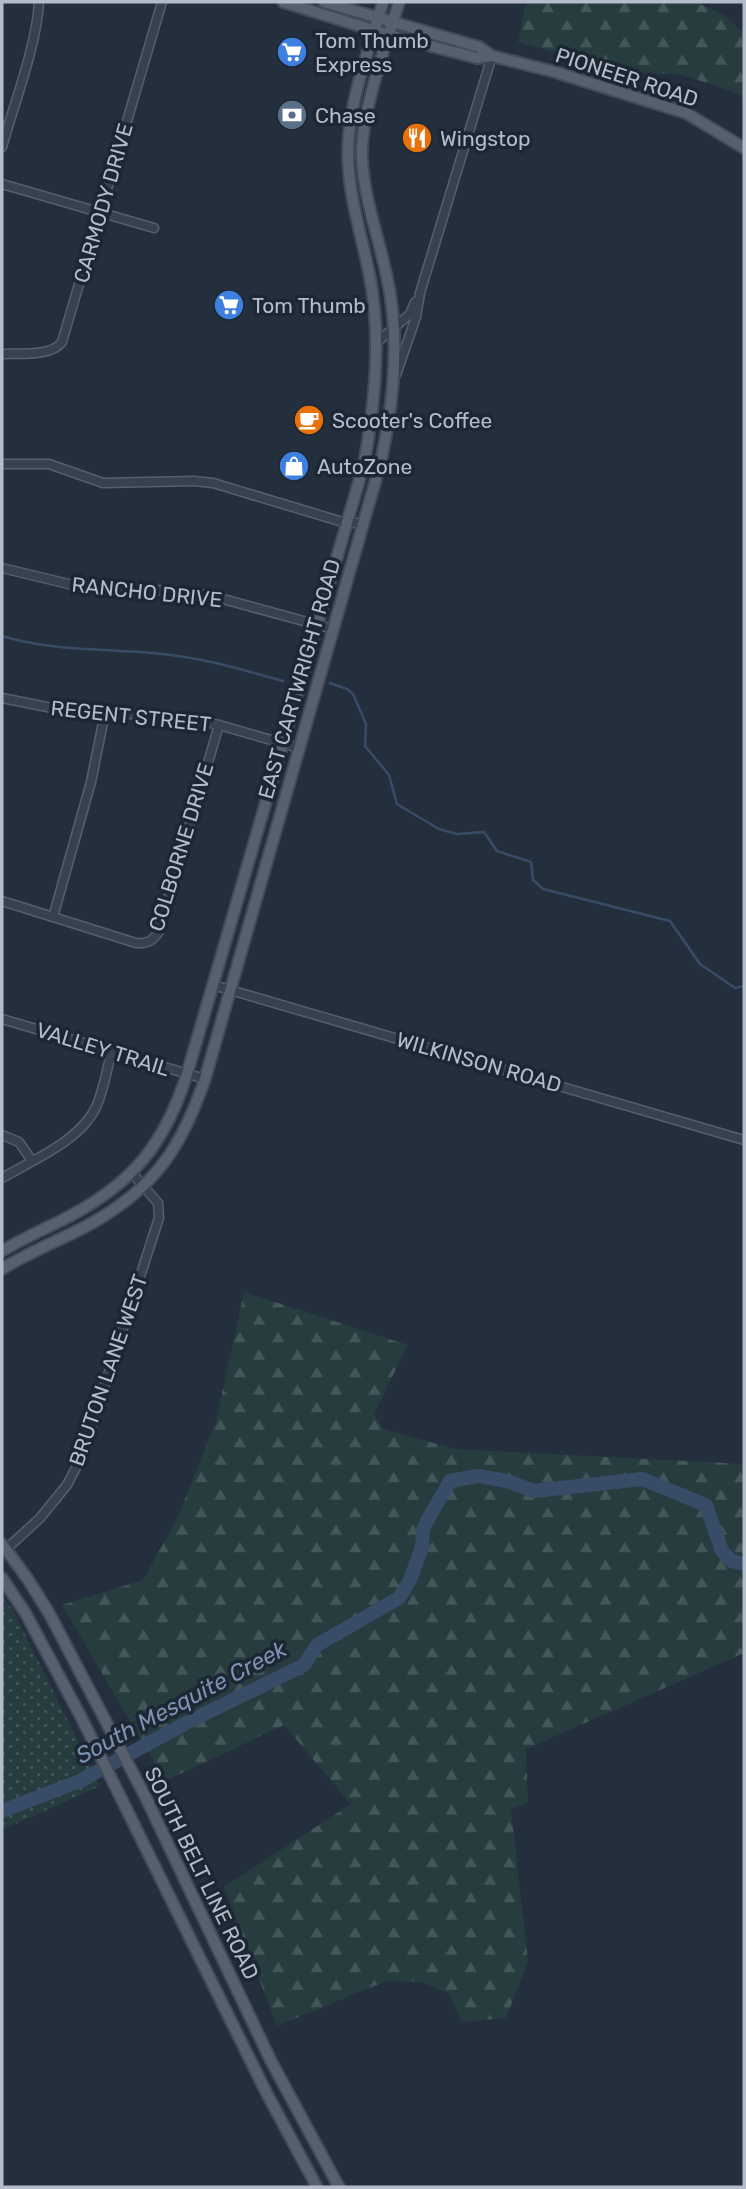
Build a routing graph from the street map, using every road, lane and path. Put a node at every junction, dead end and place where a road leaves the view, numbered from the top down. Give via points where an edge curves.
1 (39, 2) edge
2 (162, 2) edge
3 (283, 2) edge
4 (324, 2) edge
5 (383, 2) edge
6 (399, 2) edge
7 (378, 17) junction
8 (393, 21) junction
9 (374, 31) junction
10 (389, 35) junction
11 (492, 56) junction
12 (2, 147) edge
13 (744, 148) edge
14 (2, 184) edge
15 (100, 212) junction
16 (372, 219) junction
17 (357, 222) junction
18 (154, 229) dead end
19 (420, 293) junction
20 (393, 328) junction
21 (375, 344) junction
22 (2, 354) edge
23 (393, 383) junction
24 (373, 400) junction
25 (391, 403) junction
26 (2, 464) edge
27 (346, 523) junction
28 (362, 523) junction
29 (2, 568) edge
30 (317, 624) junction
31 (333, 629) junction
32 (3, 701) edge
33 (105, 713) junction
34 (219, 725) junction
35 (283, 744) junction
36 (299, 748) junction
37 (2, 901) edge
38 (52, 917) junction
39 (213, 985) junction
40 (230, 989) junction
41 (2, 1019) edge
42 (112, 1051) junction
43 (187, 1074) junction
44 (205, 1079) junction
45 (2, 1135) edge
46 (744, 1140) edge
47 (32, 1161) junction
48 (131, 1172) junction
49 (2, 1178) edge
50 (144, 1187) junction
51 (2, 1251) edge
52 (2, 1269) edge
53 (3, 1549) edge
54 (2, 1578) edge
55 (320, 2152) junction
56 (303, 2160) junction
57 (317, 2187) edge
58 (339, 2187) edge

1 - 12 street
2 - 15 street, CARMODY DRIVE
3 - 9 main road, PIONEER ROAD
4 - 7 main road, PIONEER ROAD
5 - 7 main road, EAST CARTWRIGHT ROAD
6 - 8 main road, EAST CARTWRIGHT ROAD
7 - 8 main road, PIONEER ROAD
7 - 9 main road, EAST CARTWRIGHT ROAD
8 - 10 main road, EAST CARTWRIGHT ROAD
8 - 11 main road, PIONEER ROAD via 479,47
9 - 10 main road, PIONEER ROAD
9 - 17 main road, EAST CARTWRIGHT ROAD via 349,137 348,165
10 - 11 main road, PIONEER ROAD via 477,58
10 - 16 main road, EAST CARTWRIGHT ROAD via 364,129 362,156
11 - 13 main road, PIONEER ROAD via 687,113
11 - 19 street
14 - 15 street
15 - 18 street
15 - 22 street, CARMODY DRIVE via 58,348
16 - 17 main road
16 - 20 main road, EAST CARTWRIGHT ROAD via 387,276
17 - 21 main road, EAST CARTWRIGHT ROAD via 374,305
19 - 20 street via 410,314
19 - 23 street
20 - 21 street
20 - 23 main road, EAST CARTWRIGHT ROAD
21 - 24 main road, EAST CARTWRIGHT ROAD
23 - 25 main road, EAST CARTWRIGHT ROAD
24 - 25 main road
24 - 27 main road, EAST CARTWRIGHT ROAD via 364,464
25 - 28 main road, EAST CARTWRIGHT ROAD via 380,465
26 - 27 street via 49,464 103,483 213,483
27 - 28 street
27 - 30 main road, EAST CARTWRIGHT ROAD
28 - 31 main road, EAST CARTWRIGHT ROAD
29 - 30 street, RANCHO DRIVE via 77,586 212,596
30 - 31 street, RANCHO DRIVE
30 - 35 main road, EAST CARTWRIGHT ROAD
31 - 36 main road, EAST CARTWRIGHT ROAD
32 - 33 street, REGENT STREET
33 - 34 street, REGENT STREET via 183,717
33 - 38 street via 91,782
34 - 35 street, REGENT STREET
34 - 38 street, COLBORNE DRIVE via 158,933 152,940 136,943
35 - 36 street, REGENT STREET
35 - 39 main road, EAST CARTWRIGHT ROAD
36 - 40 main road, EAST CARTWRIGHT ROAD
37 - 38 street, COLBORNE DRIVE
39 - 40 street, WILKINSON ROAD
39 - 43 main road, EAST CARTWRIGHT ROAD
40 - 44 main road, EAST CARTWRIGHT ROAD
40 - 46 street, WILKINSON ROAD
41 - 42 street, VALLEY TRAIL
42 - 43 street, VALLEY TRAIL
42 - 47 street via 97,1106 72,1136
43 - 44 street, VALLEY TRAIL
43 - 48 main road, EAST CARTWRIGHT ROAD via 169,1123
44 - 50 main road, EAST CARTWRIGHT ROAD via 182,1138
45 - 47 street via 19,1142
47 - 49 street
48 - 50 street, BRUTON LANE WEST
48 - 51 main road, EAST CARTWRIGHT ROAD via 73,1215
50 - 52 main road, EAST CARTWRIGHT ROAD via 93,1222
50 - 53 street, BRUTON LANE WEST via 158,1203 159,1218 81,1458 67,1485 40,1518
53 - 55 main road, SOUTH BELT LINE ROAD via 49,1613 146,1798 271,2062
54 - 56 main road, SOUTH BELT LINE ROAD via 81,1717
55 - 56 main road
55 - 58 main road, SOUTH BELT LINE ROAD
56 - 57 main road, SOUTH BELT LINE ROAD

